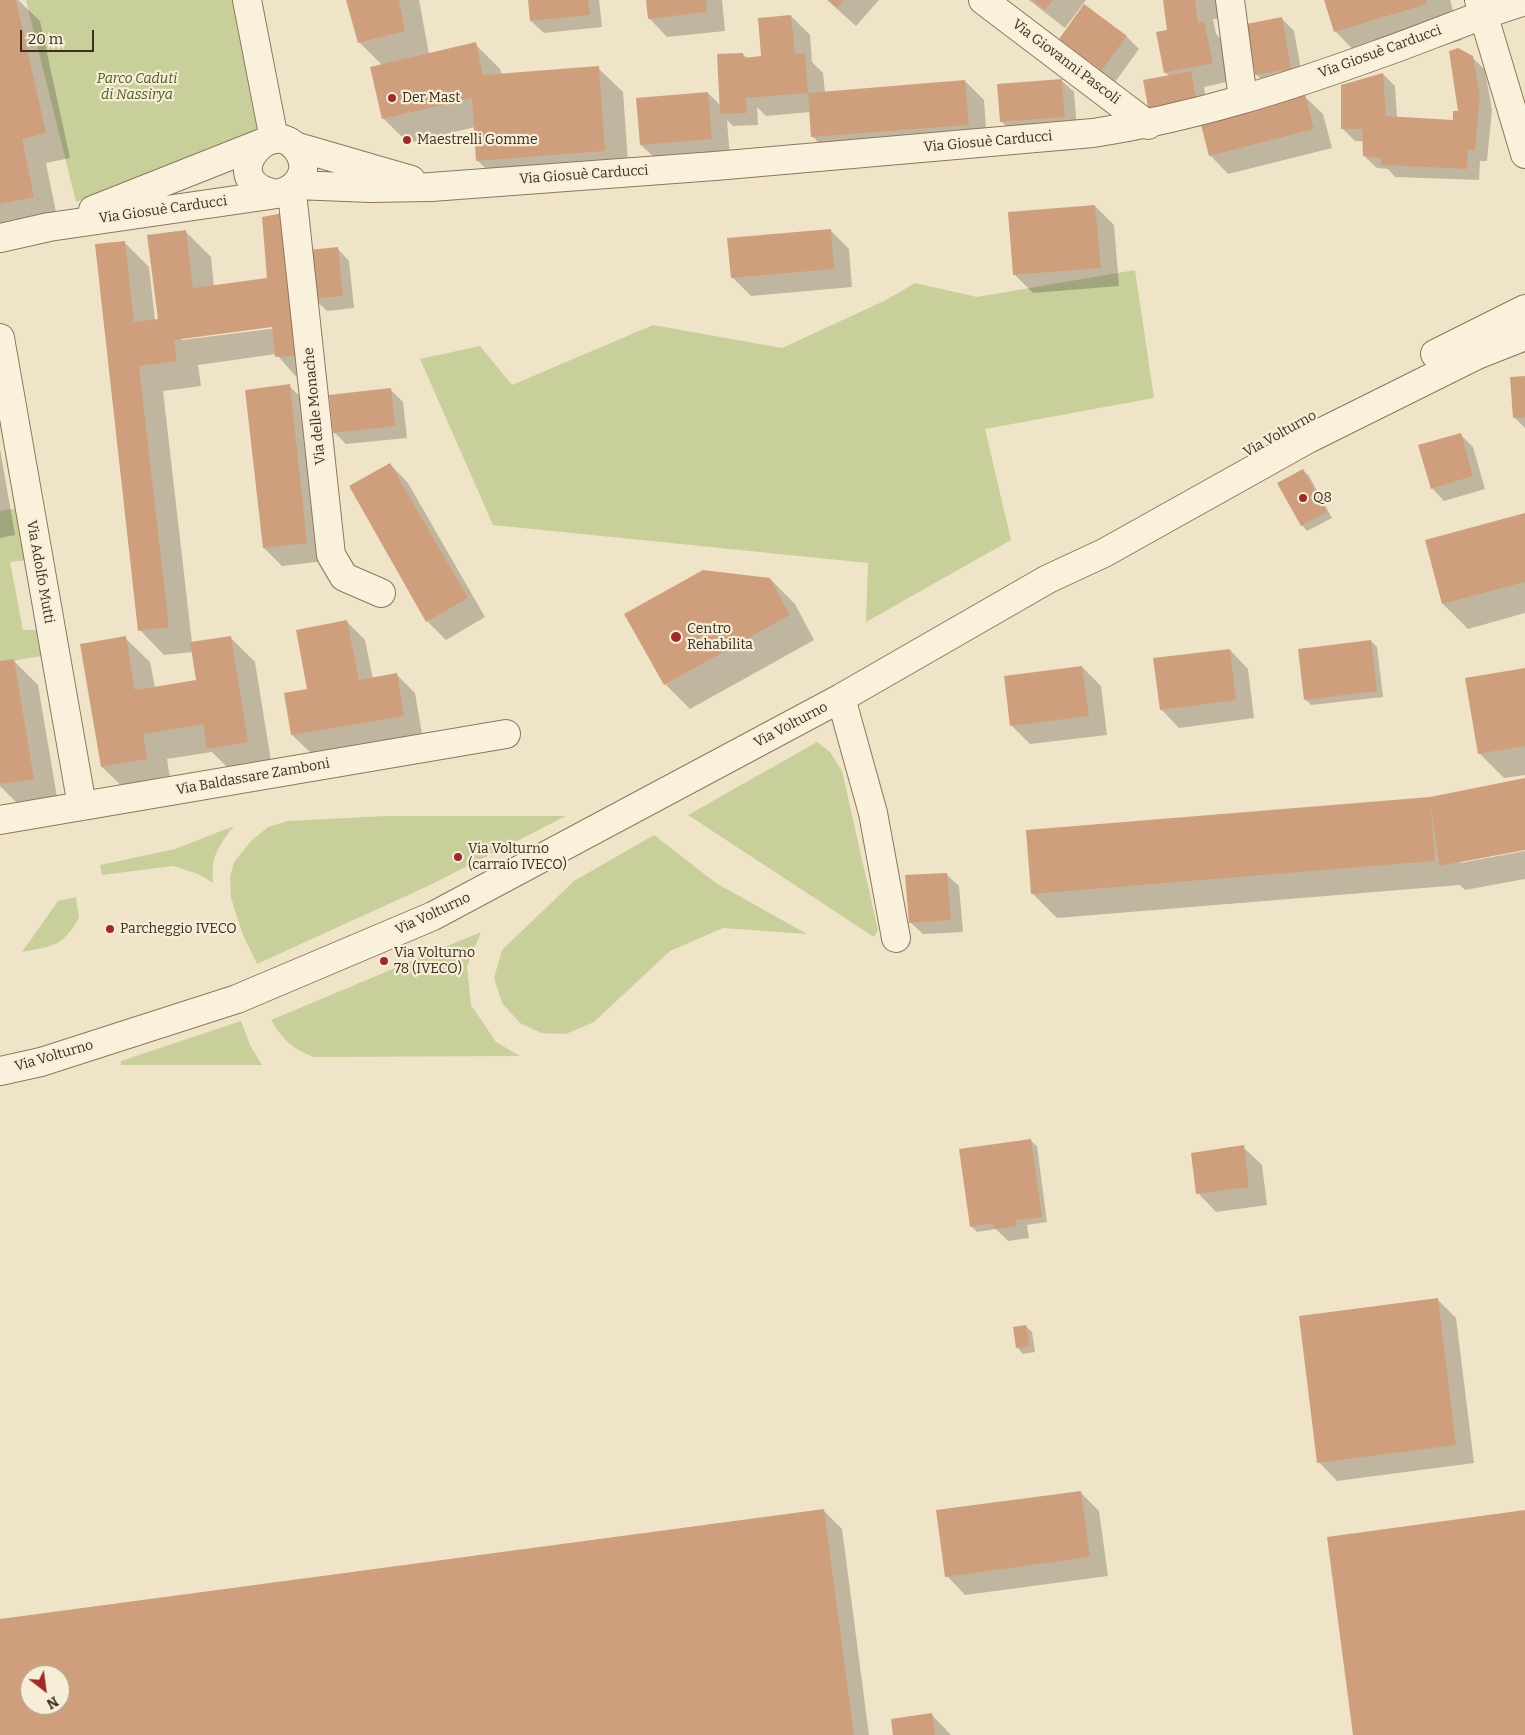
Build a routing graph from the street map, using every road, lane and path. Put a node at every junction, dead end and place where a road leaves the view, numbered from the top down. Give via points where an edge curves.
1 (246, 0) edge
2 (983, 0) edge
3 (1230, 0) edge
4 (1525, 1) edge
5 (1481, 7) edge
6 (1243, 99) junction
7 (1148, 125) junction
8 (276, 142) junction
9 (1525, 154) edge
10 (431, 187) junction
11 (287, 190) junction
12 (50, 227) junction
13 (0, 238) edge
14 (1525, 309) edge
15 (1525, 336) edge
16 (0, 338) edge
17 (1048, 579) junction
18 (382, 593) dead end
19 (840, 698) junction
20 (506, 734) dead end
21 (82, 806) junction
22 (0, 820) edge
23 (896, 938) dead end
24 (0, 1071) edge

1 - 8 street
2 - 7 street, Via Giovanni Pascoli
3 - 6 street
4 - 5 street, Via Giosuè Carducci
5 - 6 street, Via Giosuè Carducci via 1379,54
5 - 9 street
6 - 7 street, Via Giosuè Carducci
7 - 10 street, Via Giosuè Carducci via 1063,136
8 - 10 street, Via Giosuè Carducci
8 - 11 street via 300,153 303,165 302,175
8 - 11 street, Via Giosuè Carducci via 255,148 248,168 251,179 265,192
8 - 12 street, Via Giosuè Carducci
10 - 11 street, Via Giosuè Carducci
11 - 12 street, Via Giosuè Carducci
11 - 18 street, Via delle Monache via 293,202 331,555 344,577
12 - 13 street, Via Giosuè Carducci
14 - 17 street, Via Volturno via 1296,424 1092,539
15 - 17 street, Via Volturno via 1476,355 1308,439 1104,553
16 - 21 street, Via Adolfo Mutti
17 - 19 street, Via Volturno
19 - 23 street, Via Volturno via 874,813
19 - 24 street, Via Volturno via 433,916 237,999 41,1062
20 - 21 street, Via Baldassare Zamboni
21 - 22 street, Via Baldassare Zamboni

